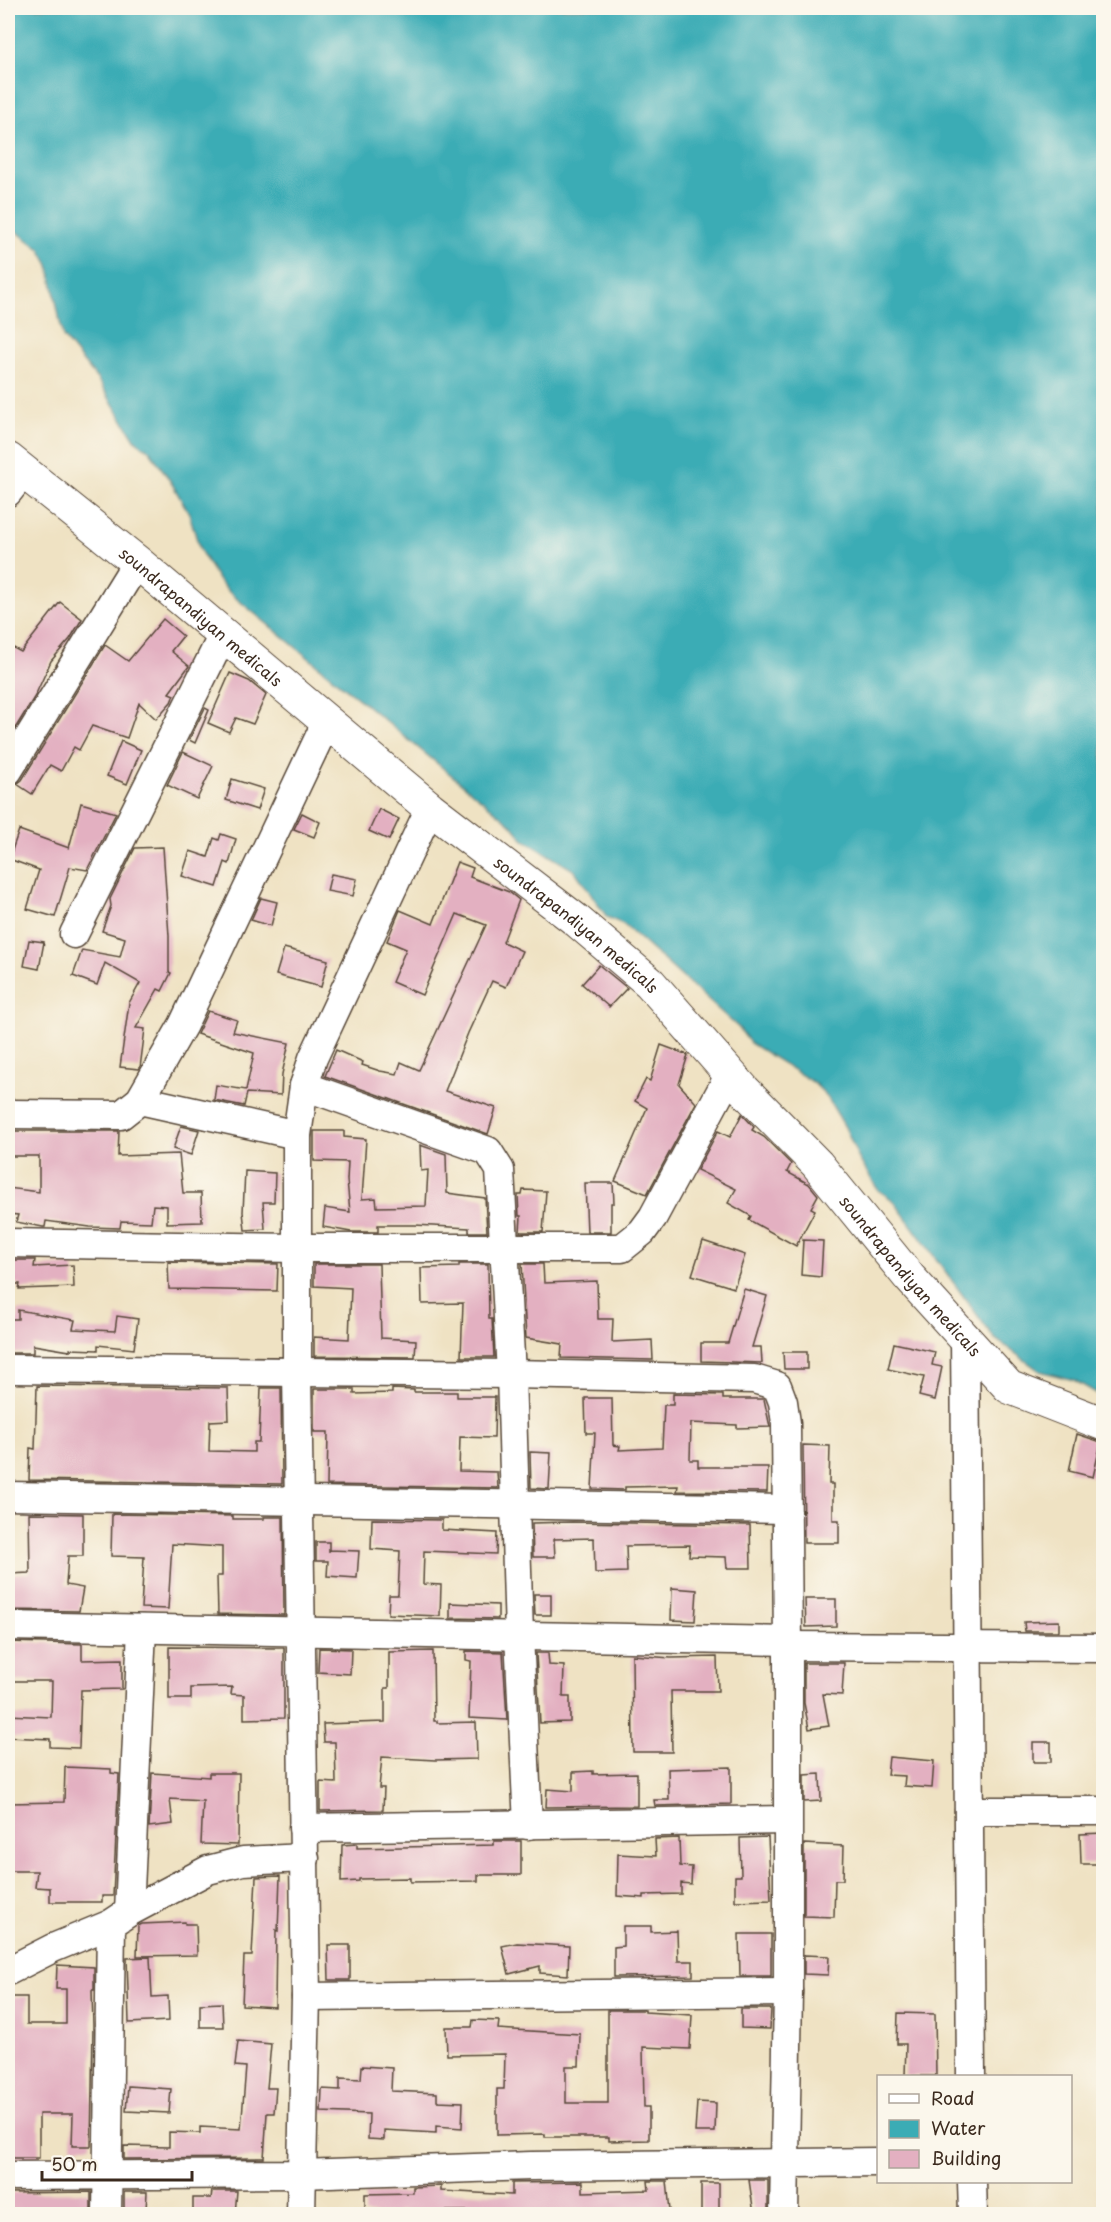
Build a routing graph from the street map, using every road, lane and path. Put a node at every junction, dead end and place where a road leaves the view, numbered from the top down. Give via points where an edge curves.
1 (13, 474) edge
2 (137, 562) junction
3 (223, 635) junction
4 (327, 721) junction
5 (8, 771) edge
6 (430, 808) junction
7 (74, 934) dead end
8 (730, 1074) junction
9 (304, 1086) junction
10 (140, 1100) junction
11 (8, 1114) edge
12 (297, 1135) junction
13 (8, 1243) edge
14 (503, 1247) junction
15 (297, 1248) junction
16 (965, 1336) junction
17 (8, 1369) edge
18 (297, 1372) junction
19 (511, 1374) junction
20 (1104, 1424) edge
21 (8, 1496) edge
22 (299, 1501) junction
23 (516, 1505) junction
24 (786, 1509) junction
25 (8, 1626) edge
26 (142, 1629) junction
27 (301, 1631) junction
28 (519, 1635) junction
29 (788, 1643) junction
30 (968, 1647) junction
31 (1104, 1648) edge
32 (969, 1810) junction
33 (1097, 1811) dead end
34 (787, 1820) junction
35 (528, 1825) junction
36 (303, 1828) junction
37 (305, 1858) junction
38 (120, 1918) junction
39 (8, 1971) edge
40 (788, 1992) junction
41 (306, 1997) junction
42 (971, 2075) edge
43 (786, 2162) junction
44 (877, 2162) edge
45 (302, 2174) junction
46 (109, 2175) junction
47 (8, 2176) edge
48 (972, 2183) edge
49 (107, 2214) edge
50 (301, 2214) edge
51 (784, 2214) edge
52 (973, 2214) edge

1 - 2 main road, soundrapandiyan medicals
2 - 3 main road, soundrapandiyan medicals
2 - 5 street
3 - 4 main road, soundrapandiyan medicals
3 - 7 street
4 - 6 main road, soundrapandiyan medicals
4 - 10 street via 183,1025
6 - 8 main road, soundrapandiyan medicals via 576,920 650,984
6 - 9 street via 313,1058
8 - 14 street via 653,1217 622,1248
8 - 16 main road, soundrapandiyan medicals via 817,1164 909,1277
9 - 12 street
9 - 14 street via 488,1151 500,1170
10 - 11 street via 121,1115
10 - 12 street
12 - 15 street
13 - 15 street
14 - 15 street
14 - 19 street
15 - 18 street
16 - 20 main road, soundrapandiyan medicals via 1009,1387
16 - 30 street
17 - 18 street
18 - 19 street
18 - 22 street
19 - 23 street
19 - 24 street via 754,1379 777,1386 786,1423
21 - 22 street
22 - 23 street
22 - 27 street
23 - 24 street
23 - 28 street
24 - 29 street
25 - 26 street
26 - 27 street
26 - 38 street
27 - 28 street
27 - 36 street
28 - 29 street
28 - 35 street
29 - 30 street
29 - 34 street
30 - 31 street
30 - 32 street
32 - 33 street
32 - 42 street
34 - 35 street
34 - 40 street
35 - 36 street
36 - 37 street
37 - 38 street via 243,1861 208,1870
37 - 41 street
38 - 39 street
38 - 46 street
40 - 41 street
40 - 43 street
41 - 45 street
43 - 44 street
43 - 45 street
43 - 51 street
45 - 46 street
45 - 50 street
46 - 47 street
46 - 49 street
48 - 52 street

